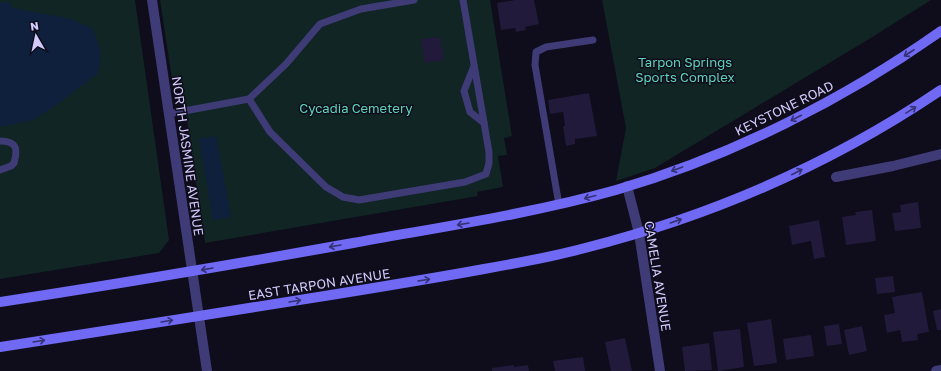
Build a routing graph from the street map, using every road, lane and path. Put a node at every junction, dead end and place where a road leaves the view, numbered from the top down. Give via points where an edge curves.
1 (152, 0) edge
2 (414, 0) edge
3 (463, 0) edge
4 (941, 31) edge
5 (593, 40) dead end
6 (474, 66) junction
7 (941, 90) edge
8 (249, 98) junction
9 (168, 114) junction
10 (484, 123) junction
11 (0, 141) edge
12 (941, 154) edge
13 (0, 170) edge
14 (836, 177) dead end
15 (627, 186) junction
16 (559, 205) junction
17 (639, 233) junction
18 (191, 272) junction
19 (0, 302) edge
20 (198, 316) junction
21 (0, 347) edge
22 (941, 370) edge
23 (207, 371) edge
24 (660, 371) edge
25 (936, 371) edge

1 - 9 street, NORTH JASMINE AVENUE
2 - 8 lane via 361,9 320,24 286,64
3 - 6 lane
4 -> 15 main road, KEYSTONE ROAD via 912,52 796,119 678,169
5 - 16 lane via 546,47 536,52 535,65
6 - 10 lane
6 - 10 lane via 464,91 470,112
17 -> 7 main road via 707,210 785,178 886,125
8 - 9 lane
8 - 10 lane via 270,132 326,187 343,197 359,200 465,182 486,174 489,152
9 - 18 street, NORTH JASMINE AVENUE
11 - 13 lane via 9,142 16,149 14,163
12 - 14 street
15 -> 16 main road
15 - 17 street, CAMELIA AVENUE
16 -> 18 main road
20 -> 17 main road, EAST TARPON AVENUE via 524,262 584,249
17 - 24 street, CAMELIA AVENUE
18 - 19 main road
18 - 20 street, NORTH JASMINE AVENUE
21 -> 20 main road, EAST TARPON AVENUE
20 - 23 street, NORTH JASMINE AVENUE
22 - 25 street

